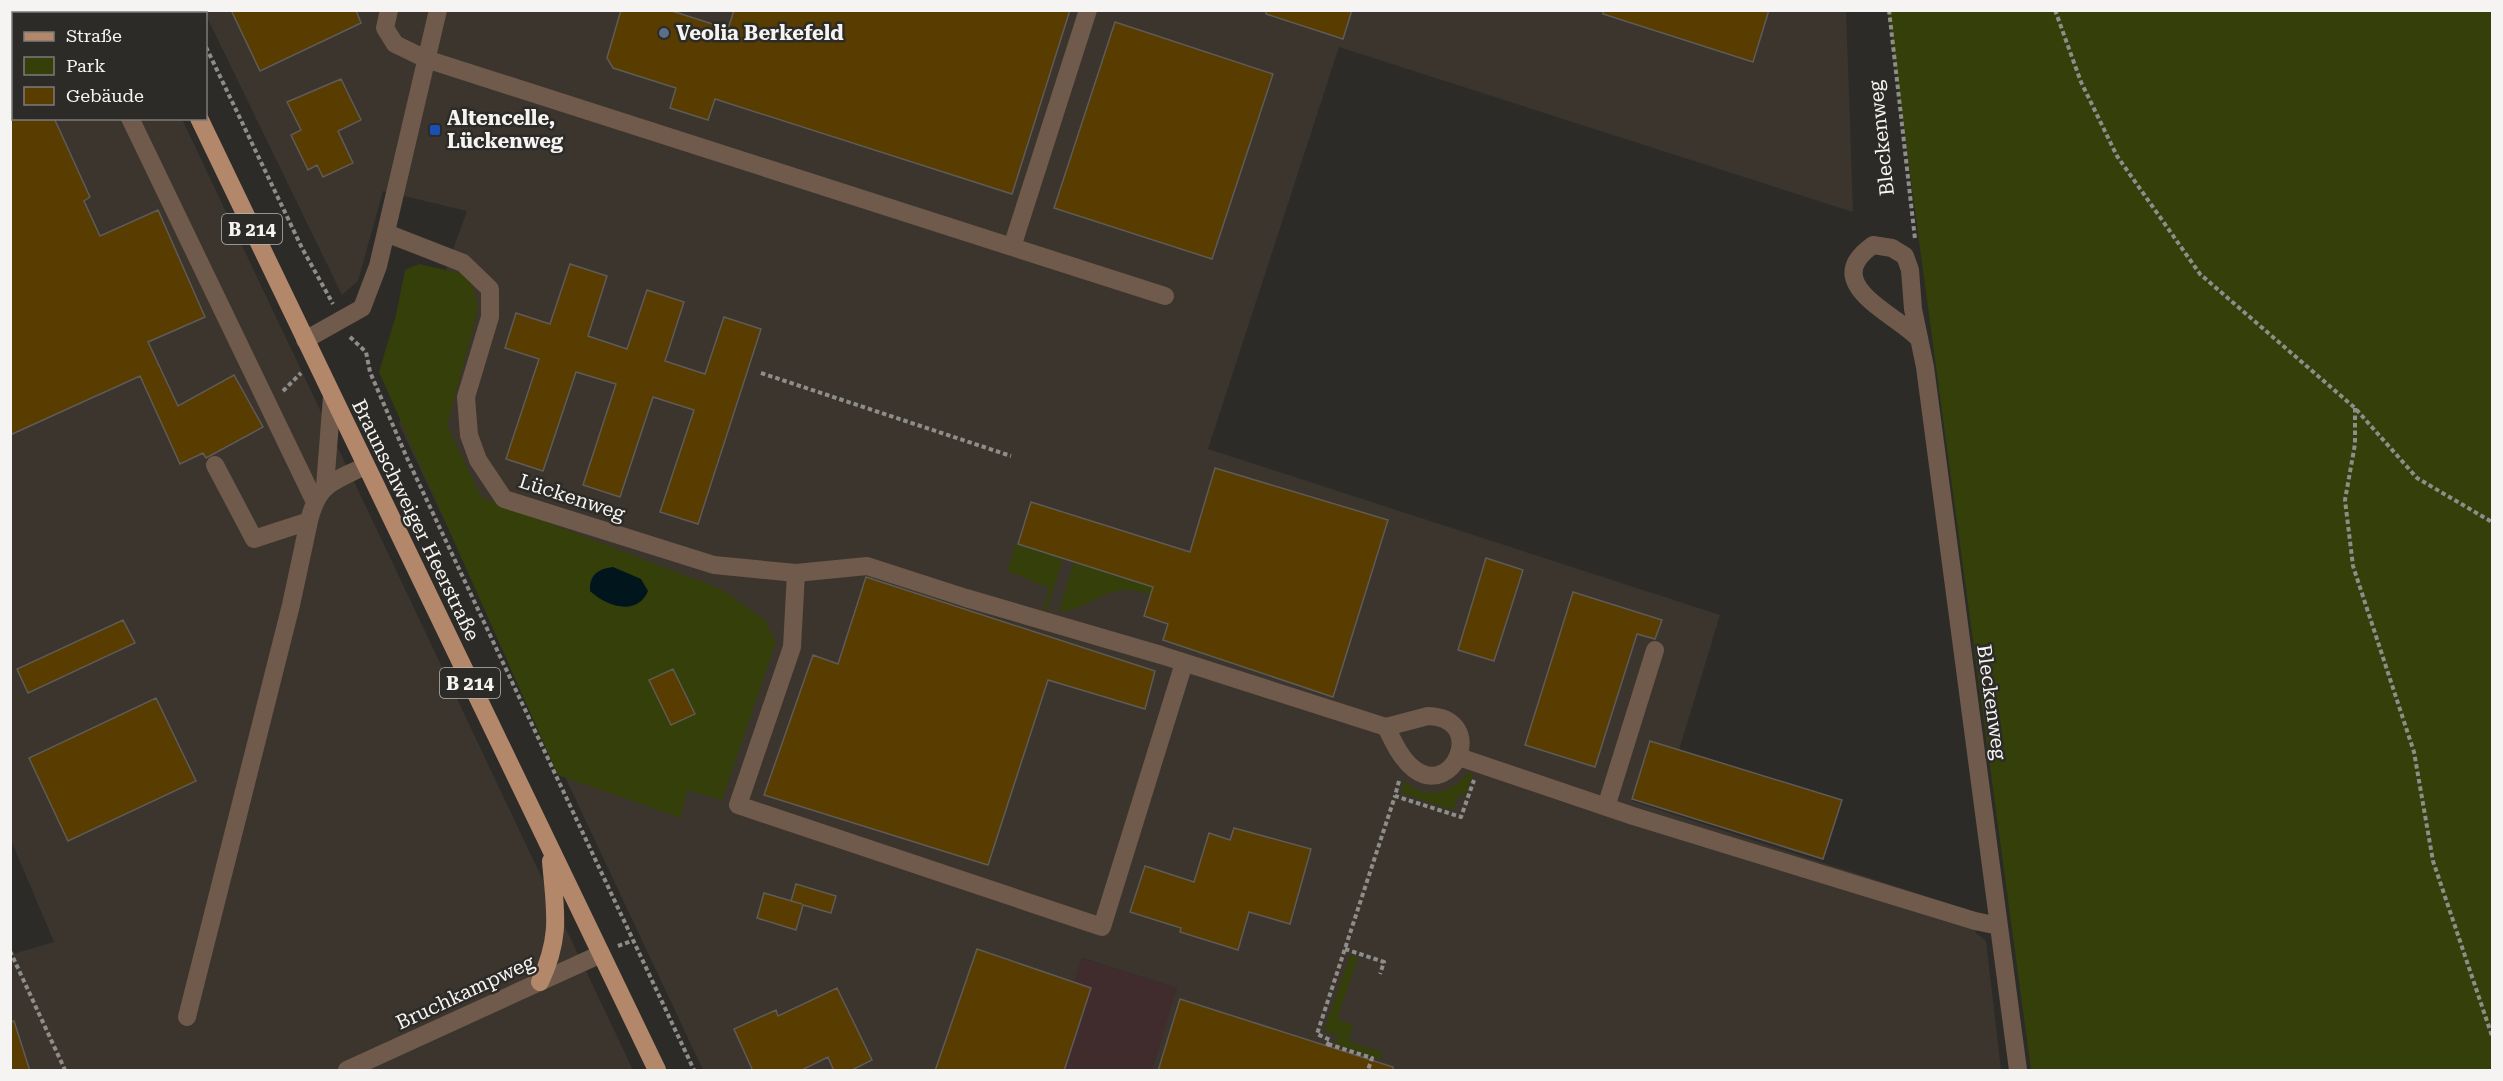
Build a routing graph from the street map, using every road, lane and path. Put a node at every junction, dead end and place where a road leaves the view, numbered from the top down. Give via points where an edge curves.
1 (389, 10) edge
2 (438, 10) edge
3 (1088, 10) edge
4 (1889, 10) edge
5 (2055, 10) edge
6 (207, 49) edge
7 (426, 59) junction
8 (131, 120) edge
9 (200, 120) edge
10 (386, 233) junction
11 (1012, 247) junction
12 (1910, 250) junction
13 (1165, 296) dead end
14 (345, 328) junction
15 (1919, 339) junction
16 (305, 340) junction
17 (340, 342) dead end
18 (315, 362) junction
19 (761, 373) dead end
20 (282, 393) dead end
21 (332, 397) junction
22 (2355, 408) junction
23 (1011, 456) dead end
24 (215, 465) dead end
25 (365, 466) junction
26 (319, 493) junction
27 (309, 521) junction
28 (2493, 522) edge
29 (796, 573) junction
30 (1655, 650) dead end
31 (1184, 663) junction
32 (1386, 727) junction
33 (1459, 757) junction
34 (1395, 796) dead end
35 (1606, 807) junction
36 (549, 847) junction
37 (1999, 926) junction
38 (1345, 949) junction
39 (10, 951) edge
40 (601, 954) junction
41 (1380, 974) dead end
42 (540, 981) junction
43 (187, 1017) dead end
44 (2493, 1036) edge
45 (351, 1070) edge
46 (64, 1071) edge
47 (657, 1071) edge
48 (694, 1071) edge
49 (1368, 1071) edge
50 (2018, 1071) edge

1 - 7 street via 385,28 396,44
2 - 7 street
3 - 11 street
4 - 12 path, Bleckenweg
5 - 22 path via 2081,82 2116,156 2200,274
6 - 14 path via 302,248
7 - 10 street
7 - 11 street
8 - 26 street
9 - 16 main road, Braunschweiger Heerstraße / B 214
10 - 14 street via 362,308
10 - 29 street, Lückenweg via 463,263 490,289 490,317 466,397 469,435 478,460 504,499 714,566
11 - 13 street
12 - 15 street, Bleckenweg
12 - 15 street via 1873,245 1859,254 1853,272 1859,291
14 - 16 street
14 - 17 path
14 - 48 path via 366,352 370,372 407,458
15 - 37 street, Bleckenweg
16 - 18 main road, Braunschweiger Heerstraße / B 214
18 - 20 path
18 - 21 main road, Braunschweiger Heerstraße / B 214
19 - 23 path
21 - 25 main road, Braunschweiger Heerstraße / B 214
21 - 26 street
22 - 28 path via 2417,478
22 - 44 path via 2355,444 2345,500 2353,566 2414,752 2433,861
24 - 27 street via 254,539
25 - 26 street
25 - 36 main road, Braunschweiger Heerstraße / B 214
26 - 27 street
27 - 43 street
29 - 31 street, Lückenweg via 867,566
29 - 31 street via 792,647 738,806 1102,927
30 - 35 street
31 - 32 street, Lückenweg
32 - 33 street via 1405,760 1419,773 1438,774 1454,765
32 - 33 street via 1438,716 1447,720 1460,736
33 - 35 street
34 - 38 path
35 - 37 street
36 - 40 main road, Braunschweiger Heerstraße / B 214
36 - 42 main road via 556,938
37 - 50 street, Bleckenweg
38 - 41 path via 1384,962
38 - 49 path via 1317,1034 1330,1040 1328,1045 1372,1058
39 - 46 path
40 - 42 street, Bruchkampweg
40 - 47 main road, Braunschweiger Heerstraße / B 214
42 - 45 street, Bruchkampweg

